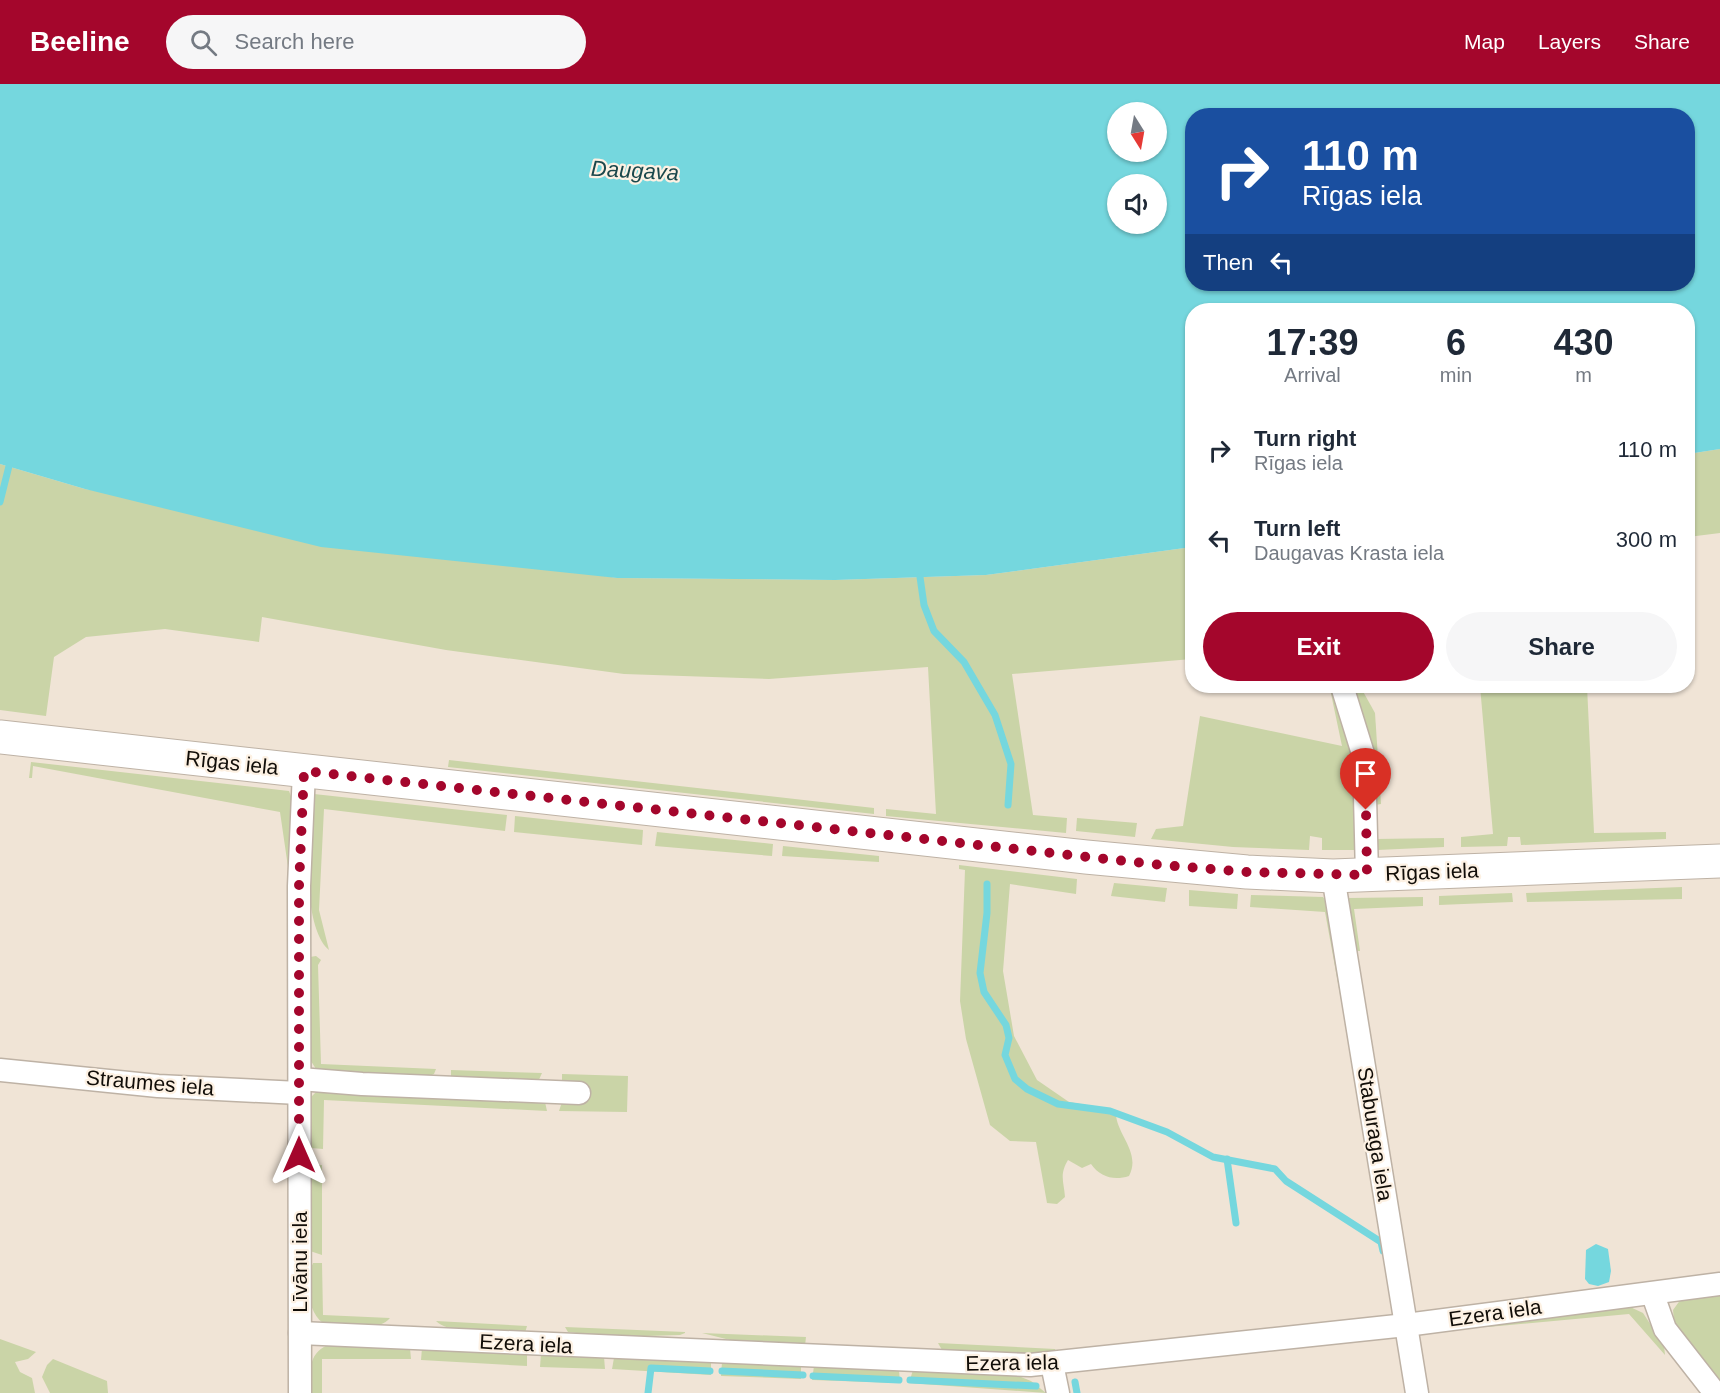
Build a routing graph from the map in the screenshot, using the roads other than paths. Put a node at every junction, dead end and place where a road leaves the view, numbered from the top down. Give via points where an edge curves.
1 (1344, 693) edge
2 (0, 737) edge
3 (304, 771) junction
4 (1720, 861) edge
5 (1367, 875) junction
6 (1333, 876) junction
7 (0, 1070) edge
8 (299, 1086) junction
9 (579, 1094) dead end
10 (1720, 1284) edge
11 (1653, 1295) junction
12 (1406, 1325) junction
13 (300, 1333) junction
14 (1052, 1364) junction
15 (300, 1393) edge
16 (1058, 1393) edge
17 (1417, 1393) edge
18 (1715, 1393) edge

1 - 5 street via 1364,757
2 - 3 main road, Rīgas iela
3 - 6 main road, Rīgas iela via 1141,863
3 - 8 street, Līvānu iela via 299,886
4 - 5 main road, Rīgas iela
5 - 6 main road, Rīgas iela
6 - 12 street, Staburaga iela
7 - 8 street, Straumes iela via 158,1086
8 - 9 street, Straumes iela via 374,1085
8 - 13 street, Līvānu iela
10 - 11 street, Ezera iela
11 - 12 street, Ezera iela
11 - 18 street via 1665,1329
12 - 14 street, Ezera iela
12 - 17 street, Staburaga iela
13 - 14 street, Ezera iela via 982,1365
13 - 15 street, Līvānu iela
14 - 16 street

